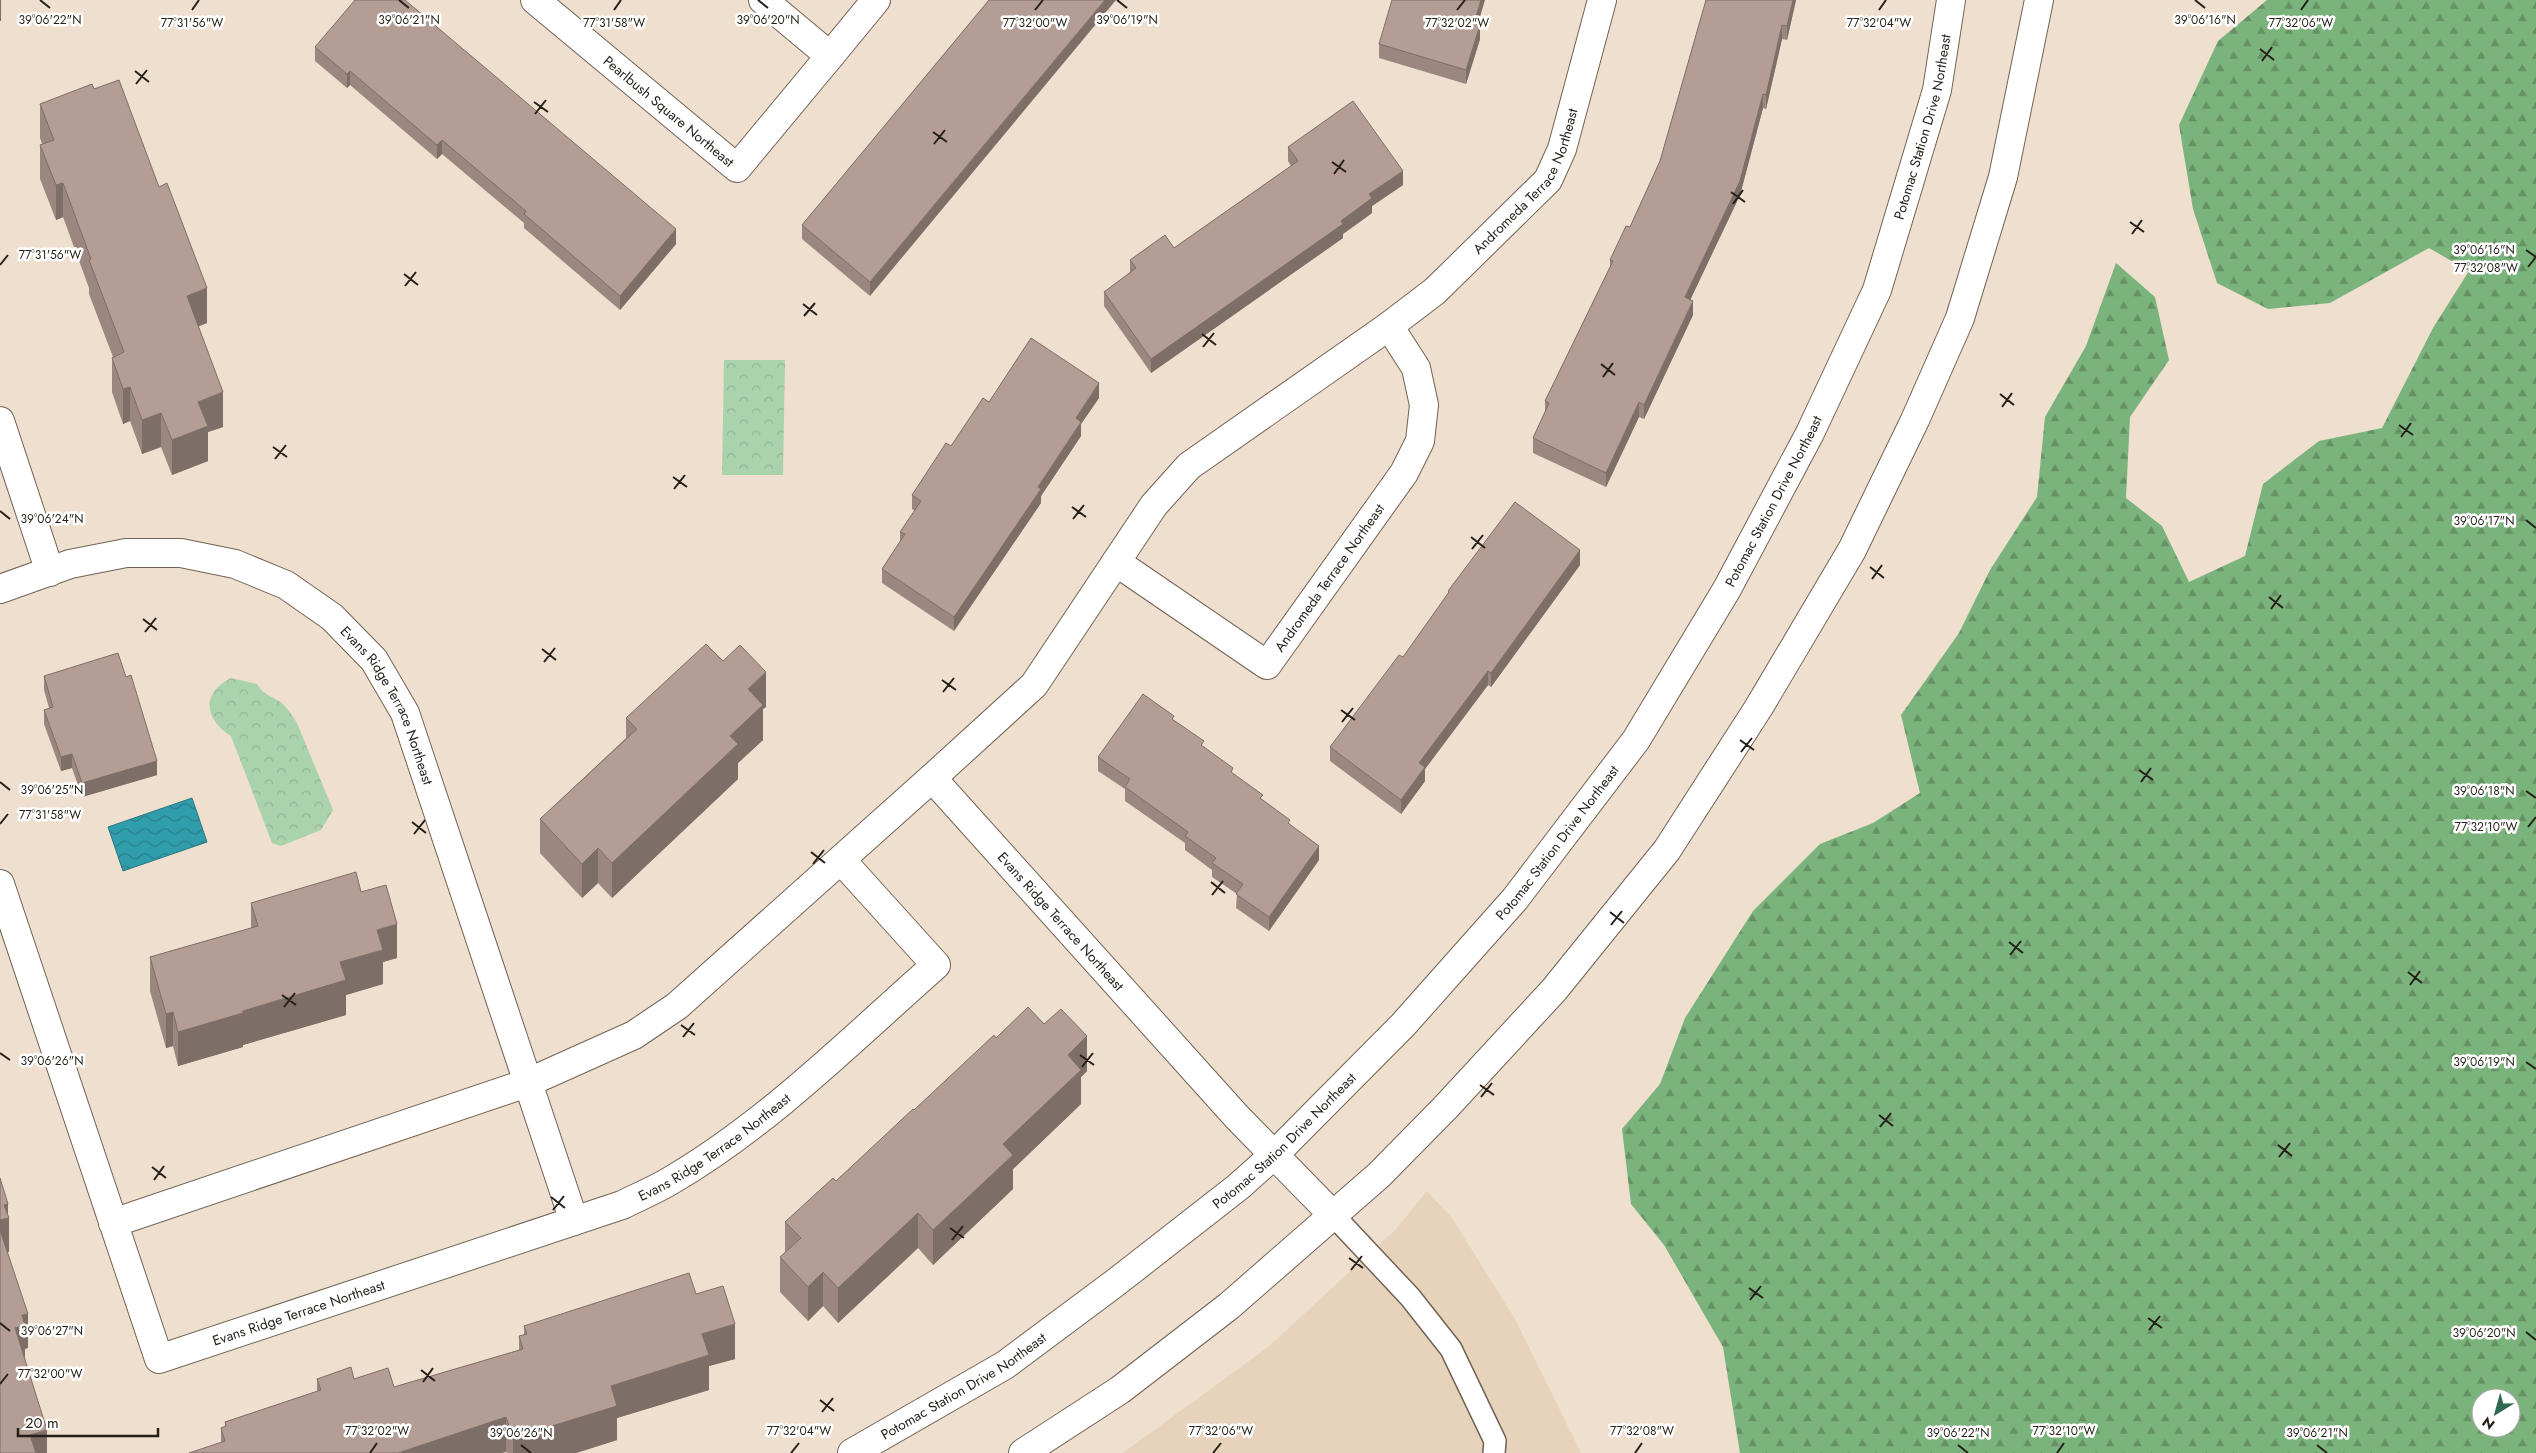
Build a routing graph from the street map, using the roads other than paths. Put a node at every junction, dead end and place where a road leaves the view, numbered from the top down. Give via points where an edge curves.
1 (535, 0) edge
2 (763, 0) edge
3 (876, 0) edge
4 (1602, 0) edge
5 (1951, 0) edge
6 (2039, 0) edge
7 (830, 56) junction
8 (1389, 326) junction
9 (0, 421) edge
10 (1116, 562) junction
11 (50, 572) junction
12 (0, 589) edge
13 (932, 778) junction
14 (842, 861) junction
15 (0, 884) edge
16 (528, 1083) junction
17 (1274, 1155) junction
18 (1333, 1215) junction
19 (574, 1221) junction
20 (113, 1223) junction
21 (852, 1453) edge
22 (1023, 1453) edge
23 (1494, 1453) edge

1 - 7 street, Pearlbush Square Northeast via 737,168
2 - 7 street
3 - 7 street, Pearlbush Square Northeast
4 - 8 street, Andromeda Terrace Northeast via 1562,150 1548,180 1436,291
5 - 17 street, Potomac Station Drive Northeast via 1937,90 1877,290 1810,433 1727,590 1636,740 1515,899 1403,1025
6 - 18 street via 2003,177 1960,318 1852,550 1759,707 1667,850 1554,990 1445,1108 1379,1175
8 - 10 street, Andromeda Terrace Northeast via 1189,466 1154,505
8 - 10 street, Andromeda Terrace Northeast via 1416,368 1424,405 1420,441 1404,473 1267,665
9 - 11 street
10 - 13 street, Andromeda Terrace Northeast via 1034,685
11 - 12 street, Evans Ridge Terrace Northeast
11 - 16 street, Evans Ridge Terrace Northeast via 70,564 126,553 181,553 235,564 286,585 332,617 374,660 405,713
13 - 14 street
13 - 17 street, Evans Ridge Terrace Northeast
14 - 16 street via 677,1006 634,1035
14 - 19 street, Evans Ridge Terrace Northeast via 936,965 770,1112 707,1158 669,1182 622,1205
15 - 20 street, Evans Ridge Terrace Northeast
16 - 19 street, Evans Ridge Terrace Northeast
16 - 20 street
17 - 18 street, Evans Ridge Terrace Northeast
17 - 21 street, Potomac Station Drive Northeast via 1115,1284 1005,1364
18 - 22 street via 1213,1318 1120,1390
18 - 23 lane via 1410,1296 1451,1350 1495,1441
19 - 20 street, Evans Ridge Terrace Northeast via 159,1359

